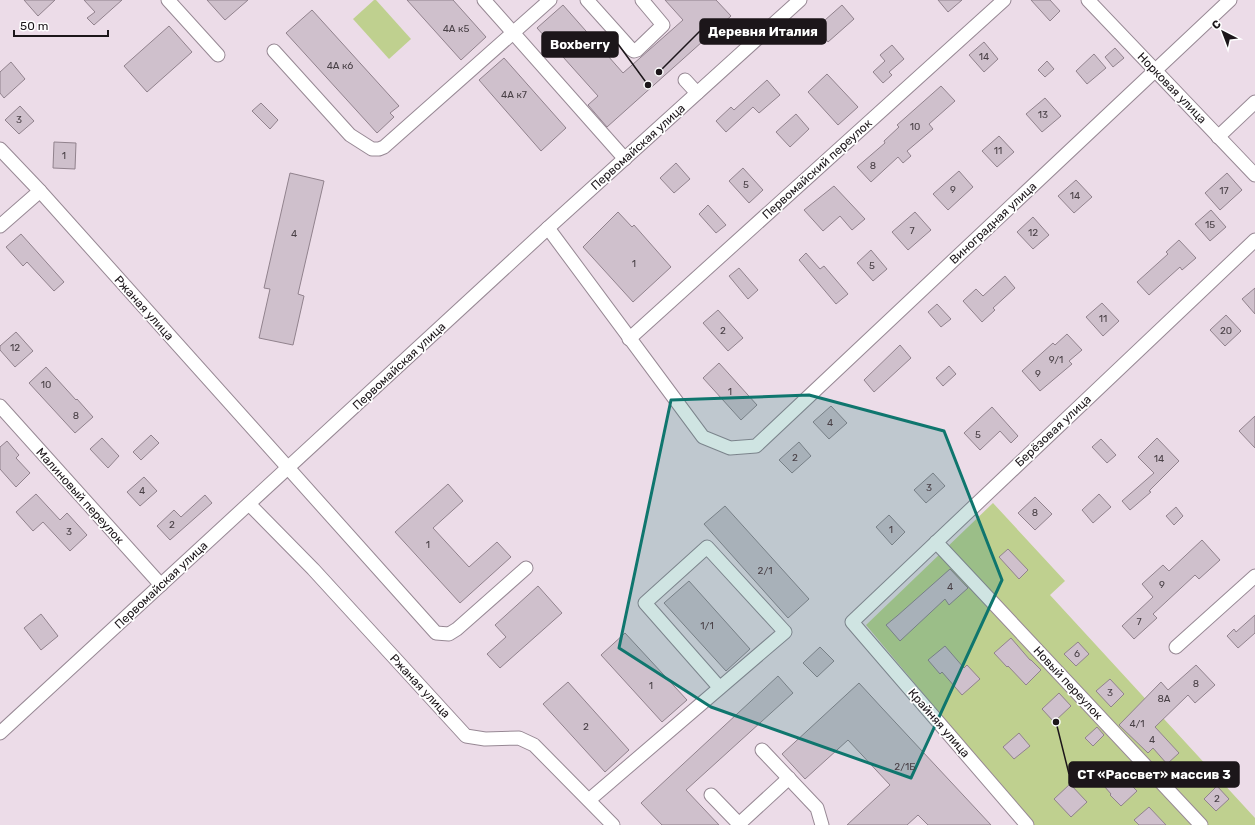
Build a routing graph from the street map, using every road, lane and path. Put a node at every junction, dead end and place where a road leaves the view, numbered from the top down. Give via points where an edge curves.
1 (168, 0) edge
2 (484, 0) edge
3 (550, 0) edge
4 (586, 0) edge
5 (642, 0) edge
6 (800, 0) edge
7 (1004, 0) edge
8 (1088, 0) edge
9 (1230, 0) edge
10 (513, 33) junction
11 (274, 51) dead end
12 (218, 55) dead end
13 (1155, 70) junction
14 (686, 80) dead end
15 (697, 93) junction
16 (1255, 102) edge
17 (1218, 137) junction
18 (0, 149) edge
19 (625, 159) junction
20 (1255, 175) edge
21 (40, 191) junction
22 (0, 226) edge
23 (548, 228) junction
24 (1255, 240) edge
25 (630, 339) junction
26 (0, 406) edge
27 (288, 468) junction
28 (249, 504) junction
29 (936, 542) junction
30 (526, 568) dead end
31 (1255, 576) edge
32 (161, 585) junction
33 (852, 622) joint
34 (1176, 646) dead end
35 (719, 687) junction
36 (0, 733) edge
37 (762, 750) dead end
38 (789, 778) junction
39 (710, 795) dead end
40 (589, 800) junction
41 (613, 825) edge
42 (740, 825) edge
43 (822, 825) edge
44 (1026, 825) edge
45 (1201, 825) edge

1 - 12 street
2 - 10 street
3 - 10 street
4 - 5 street via 634,51 663,25
6 - 15 street, Первомайская улица
7 - 25 street, Первомайский переулок
8 - 13 street, Норковая улица
9 - 13 street, Виноградная улица
10 - 11 street via 379,149 372,149 350,135
10 - 19 street
13 - 17 street, Норковая улица
13 - 25 street, Виноградная улица via 756,446 730,448 703,437
14 - 15 street
15 - 19 street, Первомайская улица
16 - 17 street
17 - 20 street, Норковая улица
18 - 21 street, Ржаная улица
19 - 23 street, Первомайская улица
21 - 22 street
21 - 27 street, Ржаная улица
23 - 25 street
23 - 27 street, Первомайская улица
24 - 29 street, Берёзовая улица
26 - 32 street, Малиновый переулок
27 - 28 street, Первомайская улица
27 - 30 street, Ржаная улица via 436,633 448,634 458,629
28 - 32 street, Первомайская улица
28 - 40 street, Ржаная улица via 466,736 485,739 519,738 534,745
29 - 33 street, Берёзовая улица
29 - 45 street, Новый переулок
31 - 34 street
32 - 36 street, Первомайская улица
33 - 44 street, Крайняя улица
35 - 35 street via 785,632 707,547 645,602
35 - 40 street
37 - 38 street
38 - 42 street
38 - 43 street via 817,808
39 - 42 street
40 - 41 street, Ржаная улица

